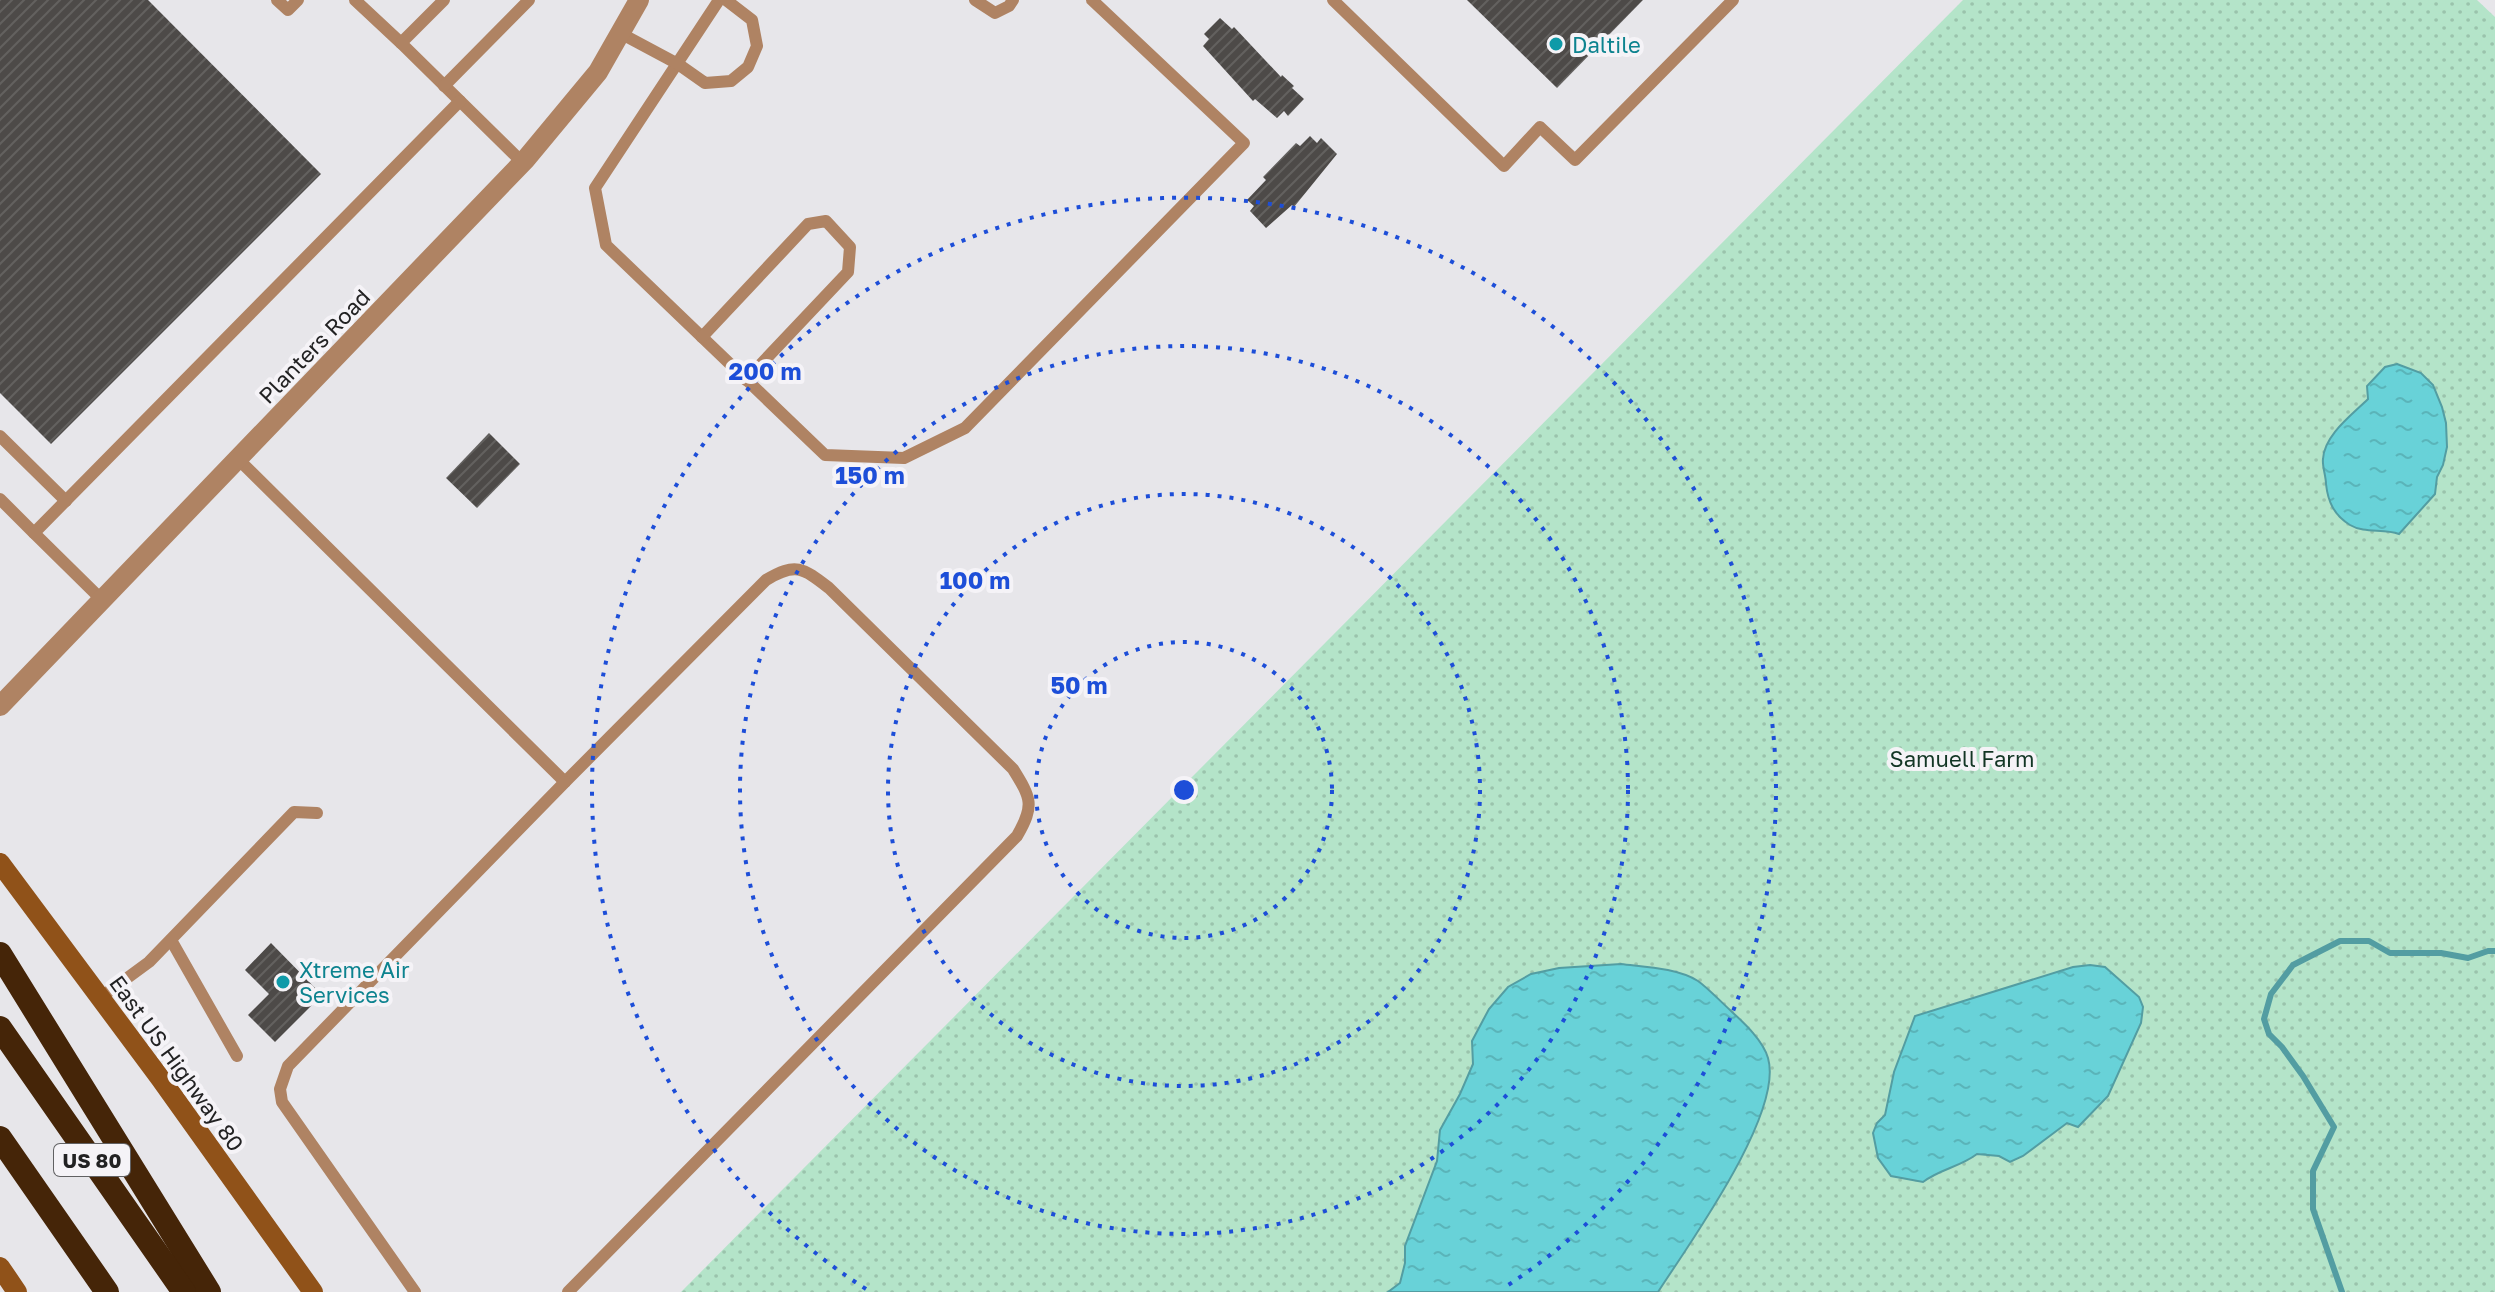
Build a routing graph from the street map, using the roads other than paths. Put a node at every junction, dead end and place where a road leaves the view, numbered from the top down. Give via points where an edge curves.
1 (277, 0) edge
2 (298, 0) edge
3 (355, 0) edge
4 (444, 0) edge
5 (529, 0) edge
6 (639, 0) edge
7 (719, 0) edge
8 (726, 0) edge
9 (975, 0) edge
10 (1013, 0) edge
11 (1092, 0) edge
12 (1333, 0) edge
13 (1733, 0) edge
14 (620, 33) junction
15 (401, 43) junction
16 (678, 64) junction
17 (444, 86) junction
18 (460, 101) junction
19 (523, 163) junction
20 (702, 337) junction
21 (746, 380) junction
22 (0, 436) edge
23 (238, 459) junction
24 (0, 499) edge
25 (66, 501) junction
26 (34, 533) junction
27 (102, 600) junction
28 (0, 706) edge
29 (565, 782) junction
30 (317, 813) dead end
31 (0, 863) edge
32 (171, 940) junction
33 (0, 954) edge
34 (100, 998) junction
35 (0, 1028) edge
36 (237, 1056) dead end
37 (0, 1138) edge
38 (0, 1267) edge
39 (17, 1292) edge
40 (107, 1292) edge
41 (184, 1292) edge
42 (209, 1292) edge
43 (313, 1292) edge
44 (415, 1292) edge
45 (568, 1292) edge

1 - 2 lane via 288,10
3 - 15 lane
4 - 15 lane
5 - 17 lane
6 - 14 street, Planters Road
7 - 16 lane
8 - 16 lane via 752,20 757,46 748,67 731,81 705,83
9 - 10 lane via 995,13
11 - 21 lane via 1244,143 965,428 904,458 825,455
12 - 13 lane via 1504,166 1540,127 1575,160
14 - 16 lane
14 - 19 street, Planters Road via 598,72
15 - 17 lane
16 - 20 lane via 595,188 606,245
17 - 18 lane
18 - 19 lane
18 - 25 lane
19 - 23 street, Planters Road
20 - 21 lane
20 - 21 lane via 808,224 826,221 850,247 848,272
22 - 25 lane
23 - 27 street, Planters Road
23 - 29 lane
24 - 26 lane
25 - 26 lane
26 - 27 lane
27 - 28 street, Planters Road
29 - 44 lane via 288,1066 280,1089 282,1102
29 - 45 lane via 766,580 786,568 807,571 829,588 1013,769 1028,793 1029,816 1017,836
30 - 32 lane via 294,812
31 - 34 main road, East US Highway 80
32 - 34 lane
32 - 36 lane
33 - 42 highway
34 - 43 main road, East US Highway 80
35 - 41 highway, US 80
37 - 40 highway, US 80
38 - 39 main road

